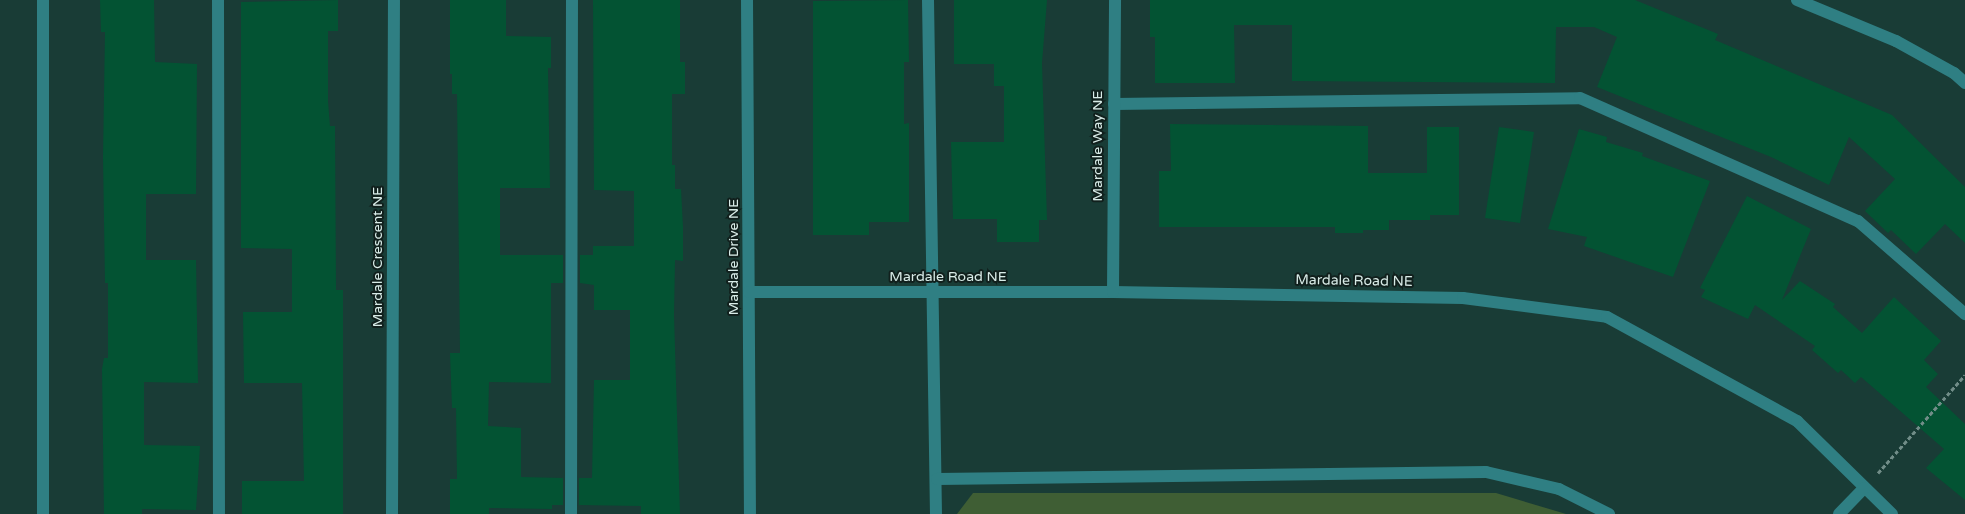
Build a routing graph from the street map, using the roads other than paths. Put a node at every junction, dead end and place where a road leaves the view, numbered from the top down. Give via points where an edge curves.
1 (43, 0) edge
2 (218, 0) edge
3 (394, 0) edge
4 (572, 0) edge
5 (747, 0) edge
6 (928, 0) edge
7 (1115, 0) edge
8 (1797, 0) edge
9 (1965, 83) edge
10 (1114, 104) junction
11 (749, 292) junction
12 (933, 292) junction
13 (1113, 292) junction
14 (1965, 314) edge
15 (937, 478) junction
16 (1864, 488) junction
17 (43, 514) edge
18 (219, 514) edge
19 (392, 514) edge
20 (571, 514) edge
21 (750, 514) edge
22 (936, 514) edge
23 (1609, 514) edge
24 (1839, 514) edge
25 (1892, 514) edge

1 - 17 street
2 - 18 street
3 - 19 street, Mardale Crescent NE
4 - 20 street
5 - 11 street, Mardale Drive NE
6 - 12 street
7 - 10 street, Mardale Way NE
8 - 9 street via 1896,41 1954,73
10 - 13 street, Mardale Way NE
10 - 14 street via 1580,98 1858,221
11 - 12 street, Mardale Road NE
11 - 21 street, Mardale Drive NE
12 - 13 street, Mardale Road NE
12 - 15 street
13 - 16 street, Mardale Road NE via 1463,298 1607,317 1798,421
15 - 22 street
15 - 23 street via 1486,472 1560,489
16 - 24 street
16 - 25 street, Mardale Road NE

